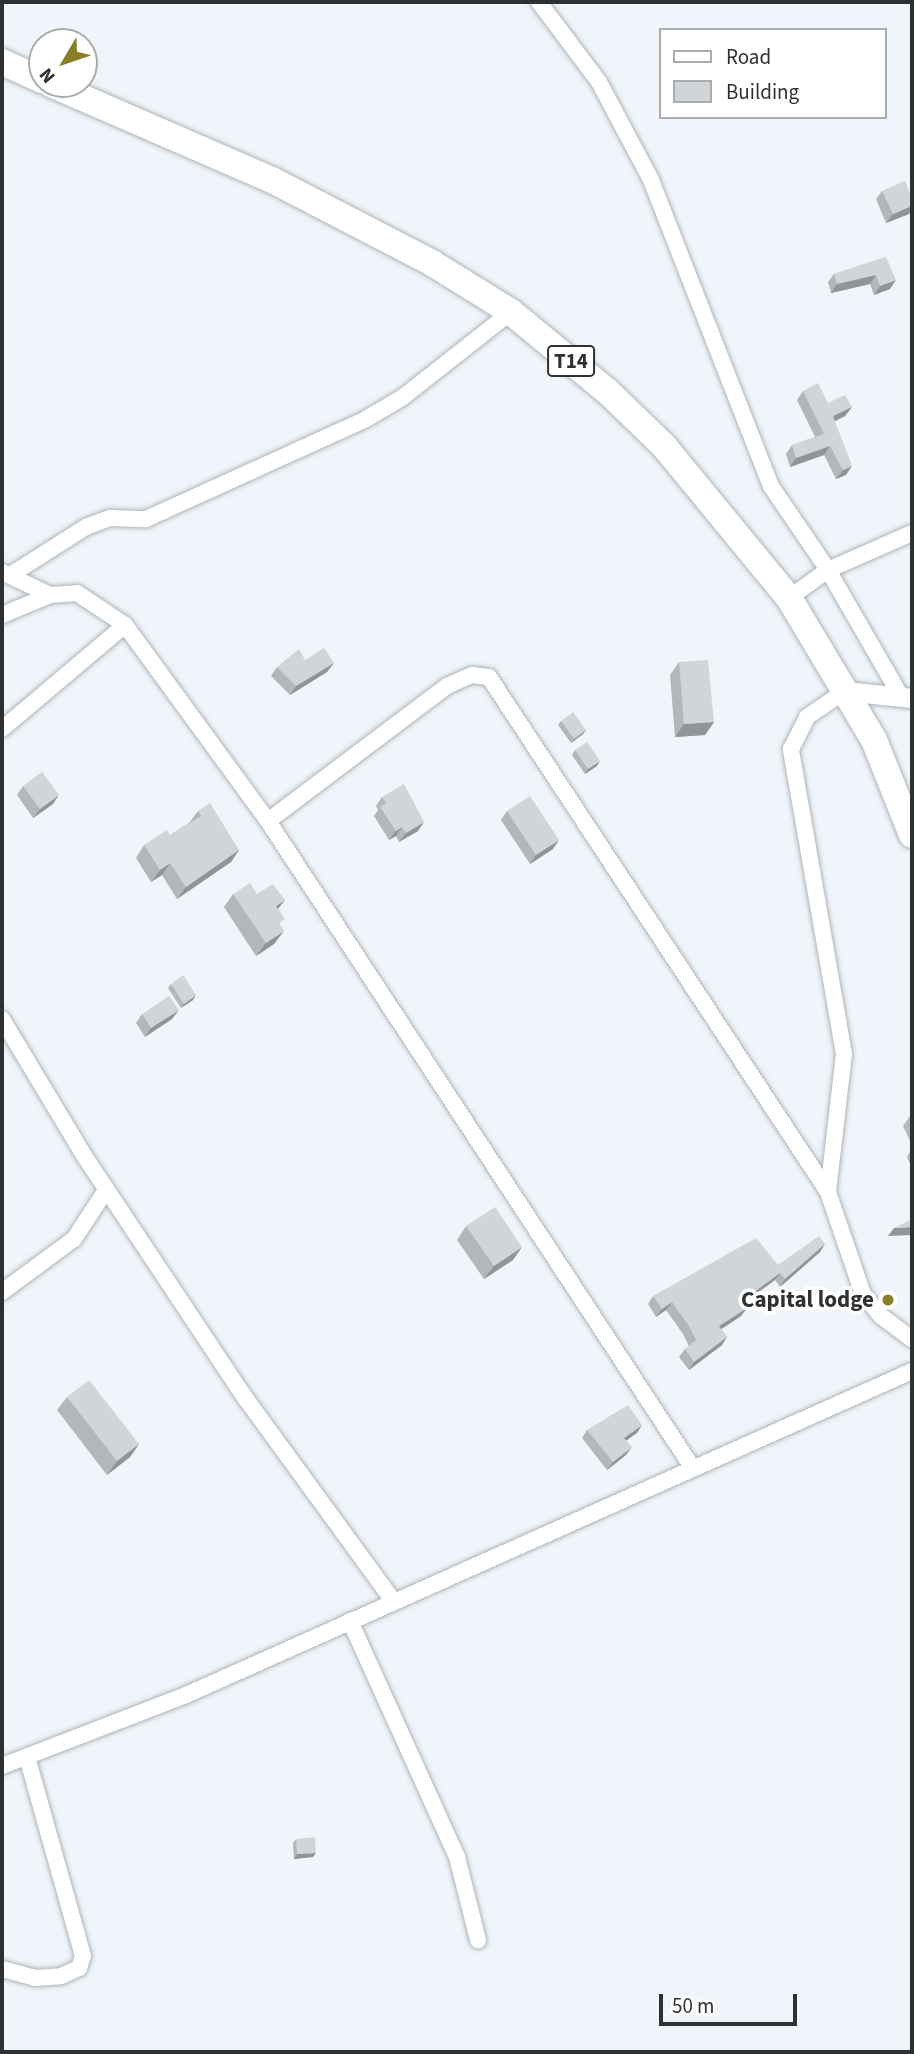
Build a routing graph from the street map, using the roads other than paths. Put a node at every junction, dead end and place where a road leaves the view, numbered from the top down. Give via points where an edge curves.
1 (539, 2) edge
2 (2, 62) edge
3 (28, 74) edge
4 (83, 98) edge
5 (511, 312) junction
6 (912, 533) edge
7 (828, 570) junction
8 (7, 573) edge
9 (50, 595) junction
10 (789, 598) junction
11 (2, 615) edge
12 (125, 625) junction
13 (845, 691) junction
14 (906, 696) edge
15 (2, 729) edge
16 (268, 821) junction
17 (912, 835) edge
18 (2, 1019) edge
19 (106, 1191) junction
20 (828, 1192) junction
21 (2, 1292) edge
22 (912, 1339) edge
23 (912, 1371) edge
24 (692, 1467) junction
25 (394, 1602) junction
26 (350, 1621) junction
27 (27, 1756) junction
28 (2, 1766) edge
29 (478, 1940) dead end
30 (2, 1969) edge

1 - 7 street via 599,82 651,180 771,486
2 - 3 highway
4 - 5 highway, T14 via 272,180 432,263
5 - 8 street via 403,397 366,419 146,519 110,518 86,527
5 - 10 highway, T14 via 608,392 664,446
6 - 7 street
7 - 10 street
7 - 14 street
8 - 9 street
9 - 11 street
9 - 12 street via 76,593
10 - 13 highway, T14
12 - 15 street
12 - 16 street
13 - 14 street
13 - 17 highway, T14 via 884,760
13 - 20 street via 807,717 791,749 844,1054
16 - 20 street via 447,686 472,675 489,677
16 - 24 street
18 - 19 street
19 - 21 street via 75,1239
19 - 25 street via 246,1399
20 - 22 street via 863,1294 881,1316
23 - 24 street
24 - 25 street
25 - 26 street
26 - 27 street via 186,1695
26 - 29 street via 457,1857
27 - 28 street
27 - 30 street via 83,1956 79,1968 61,1976 35,1978

